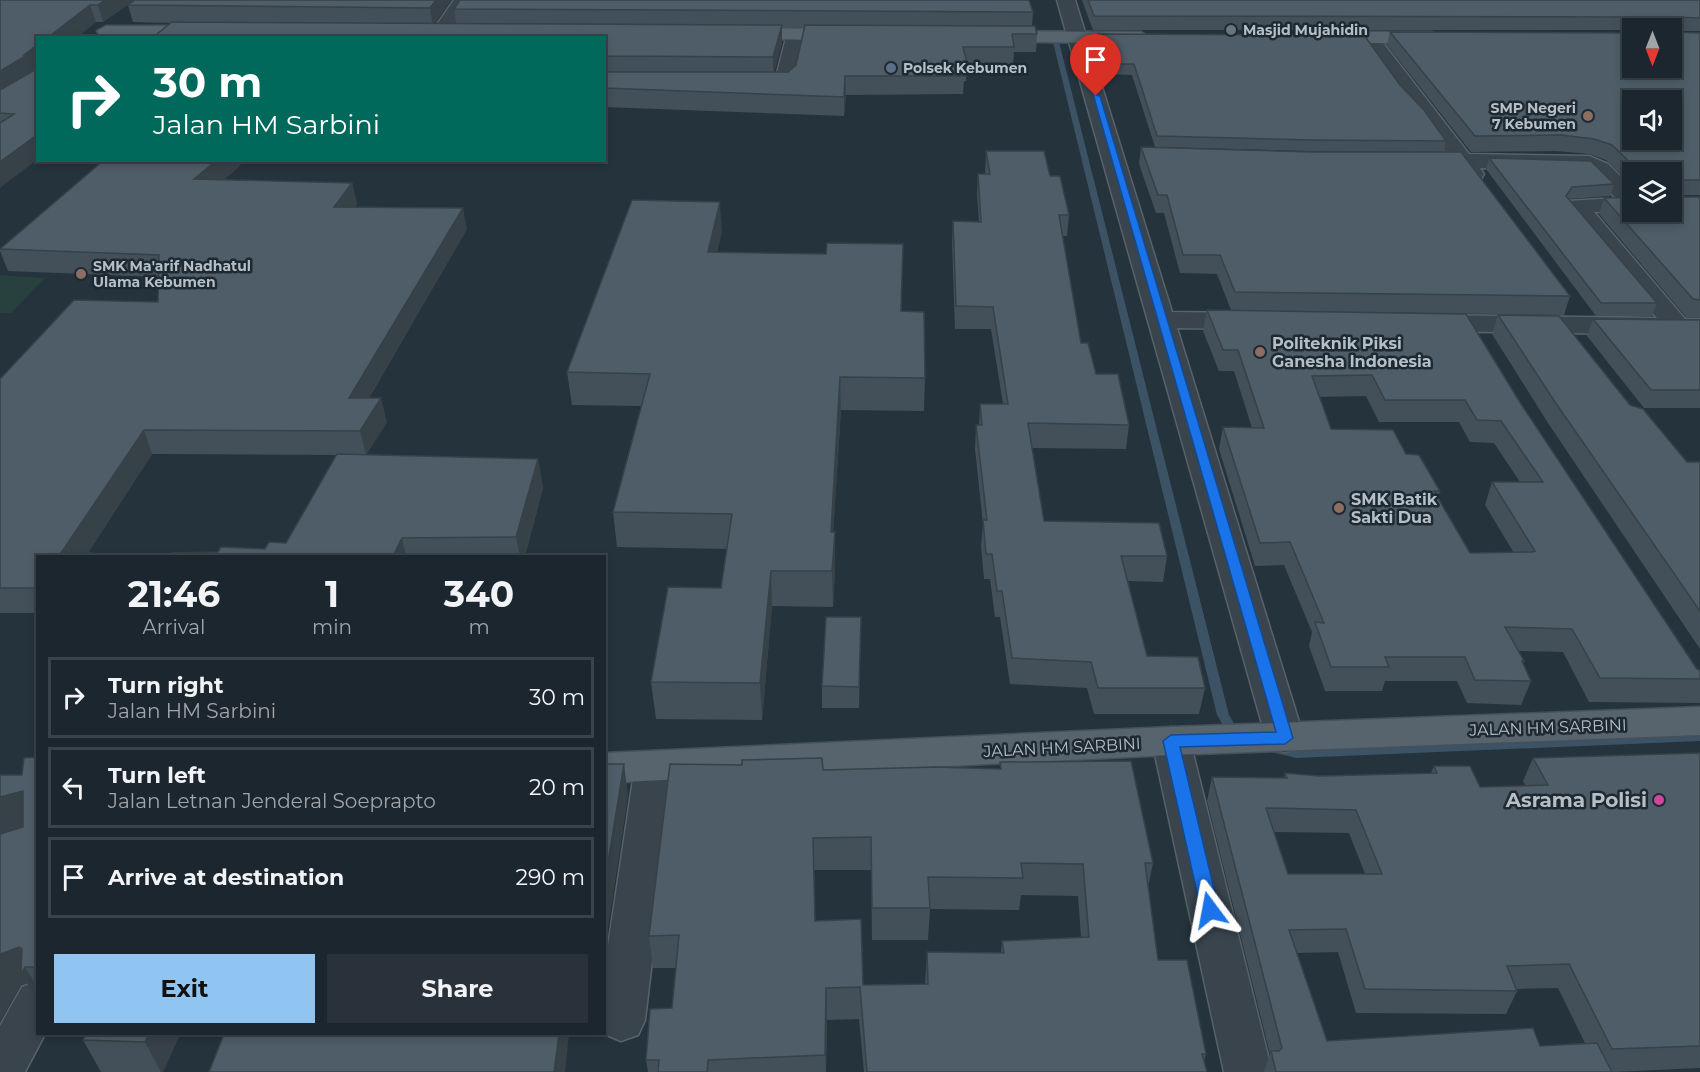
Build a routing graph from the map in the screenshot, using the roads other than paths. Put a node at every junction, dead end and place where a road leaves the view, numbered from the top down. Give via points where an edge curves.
1 (463, 0) edge
2 (1066, 0) edge
3 (132, 12) edge
4 (222, 32) edge
5 (417, 33) edge
6 (449, 33) joint
7 (101, 34) edge
8 (715, 34) edge
9 (796, 34) junction
10 (863, 36) edge
11 (978, 36) edge
12 (1078, 38) junction
13 (1160, 38) edge
14 (1299, 38) edge
15 (1369, 38) junction
16 (1448, 38) edge
17 (766, 63) edge
18 (789, 63) junction
19 (731, 84) edge
20 (1403, 160) edge
21 (1463, 161) junction
22 (1622, 192) edge
23 (1488, 195) edge
24 (1622, 204) edge
25 (1574, 319) junction
26 (1162, 320) junction
27 (1276, 321) edge
28 (1401, 323) edge
29 (1469, 323) junction
30 (1689, 327) edge
31 (1583, 353) edge
32 (1488, 354) edge
33 (1700, 721) edge
34 (1273, 739) junction
35 (1186, 741) junction
36 (655, 766) junction
37 (606, 768) edge
38 (36, 1004) edge
39 (621, 1020) dead end
40 (0, 1072) edge
41 (1248, 1072) edge

1 - 6 street
2 - 12 street
3 - 7 main road
4 - 7 main road
5 - 6 main road
8 - 9 main road
9 - 10 main road
9 - 18 street
11 - 12 main road
12 - 13 main road
12 - 26 street via 1122,154
14 - 15 main road
15 - 16 main road
15 - 21 street
17 - 18 street
18 - 19 street via 784,83
20 - 21 street
21 - 22 street via 1589,163
21 - 23 street
24 - 30 street via 1576,206
25 - 29 street
25 - 30 street
25 - 31 street
26 - 27 street
26 - 34 street
28 - 29 street
29 - 32 street
33 - 34 main road, JALAN HM SARBINI
34 - 35 main road, JALAN HM SARBINI
35 - 36 main road, JALAN HM SARBINI
35 - 41 street
36 - 37 main road, JALAN HM SARBINI
36 - 39 street
38 - 40 street

